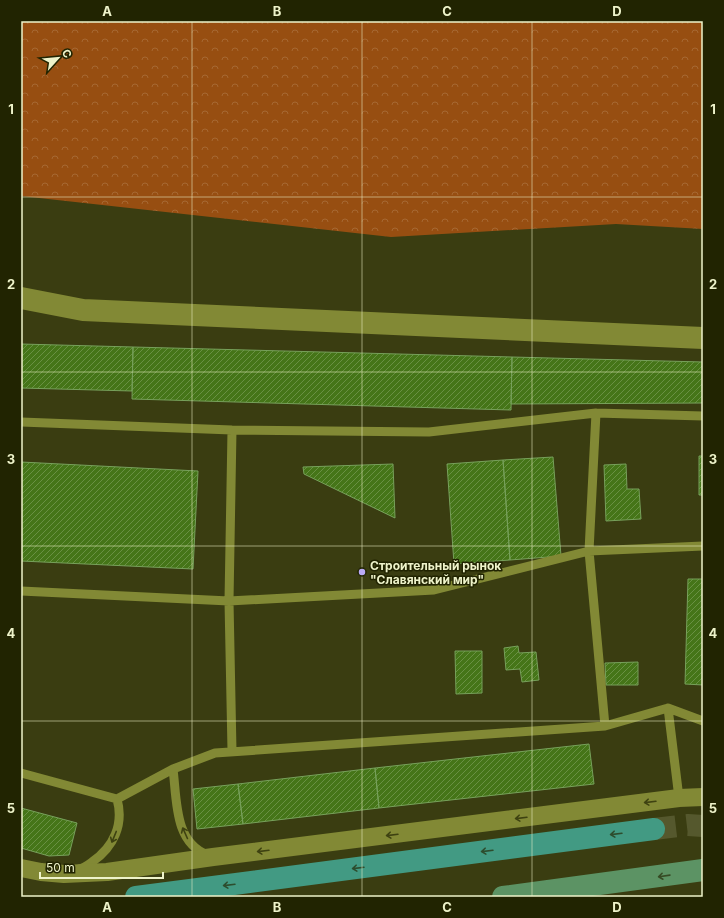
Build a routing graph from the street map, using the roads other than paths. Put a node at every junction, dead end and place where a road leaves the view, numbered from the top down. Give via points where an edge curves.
1 (21, 298) edge
2 (703, 338) edge
3 (596, 413) junction
4 (703, 416) edge
5 (21, 422) edge
6 (232, 430) junction
7 (703, 546) edge
8 (589, 551) junction
9 (21, 591) edge
10 (229, 601) junction
11 (668, 708) junction
12 (703, 721) edge
13 (605, 726) junction
14 (232, 751) junction
15 (173, 769) junction
16 (21, 774) edge
17 (703, 797) edge
18 (679, 798) junction
19 (117, 799) junction
20 (654, 829) tunnel mouth
21 (214, 857) junction
22 (21, 868) edge
23 (703, 870) edge
24 (64, 874) junction
25 (136, 897) edge
26 (503, 897) edge

1 - 2 street via 83,310
3 - 4 lane
3 - 6 lane via 429,432
3 - 8 lane
5 - 6 lane
6 - 10 lane
7 - 8 lane
8 - 10 lane via 434,590
8 - 13 lane
9 - 10 lane
10 - 14 lane
11 - 12 lane
11 - 13 lane
11 - 18 lane
13 - 14 lane
14 - 15 lane via 215,753
15 - 19 lane
21 -> 15 lane via 192,846 184,835 179,818
16 - 19 lane
17 - 18 street
18 -> 21 street
19 -> 24 lane via 119,822 113,841 105,852 83,868
20 -> 25 highway
21 - 24 street via 107,872
22 - 24 street
23 -> 26 main road

